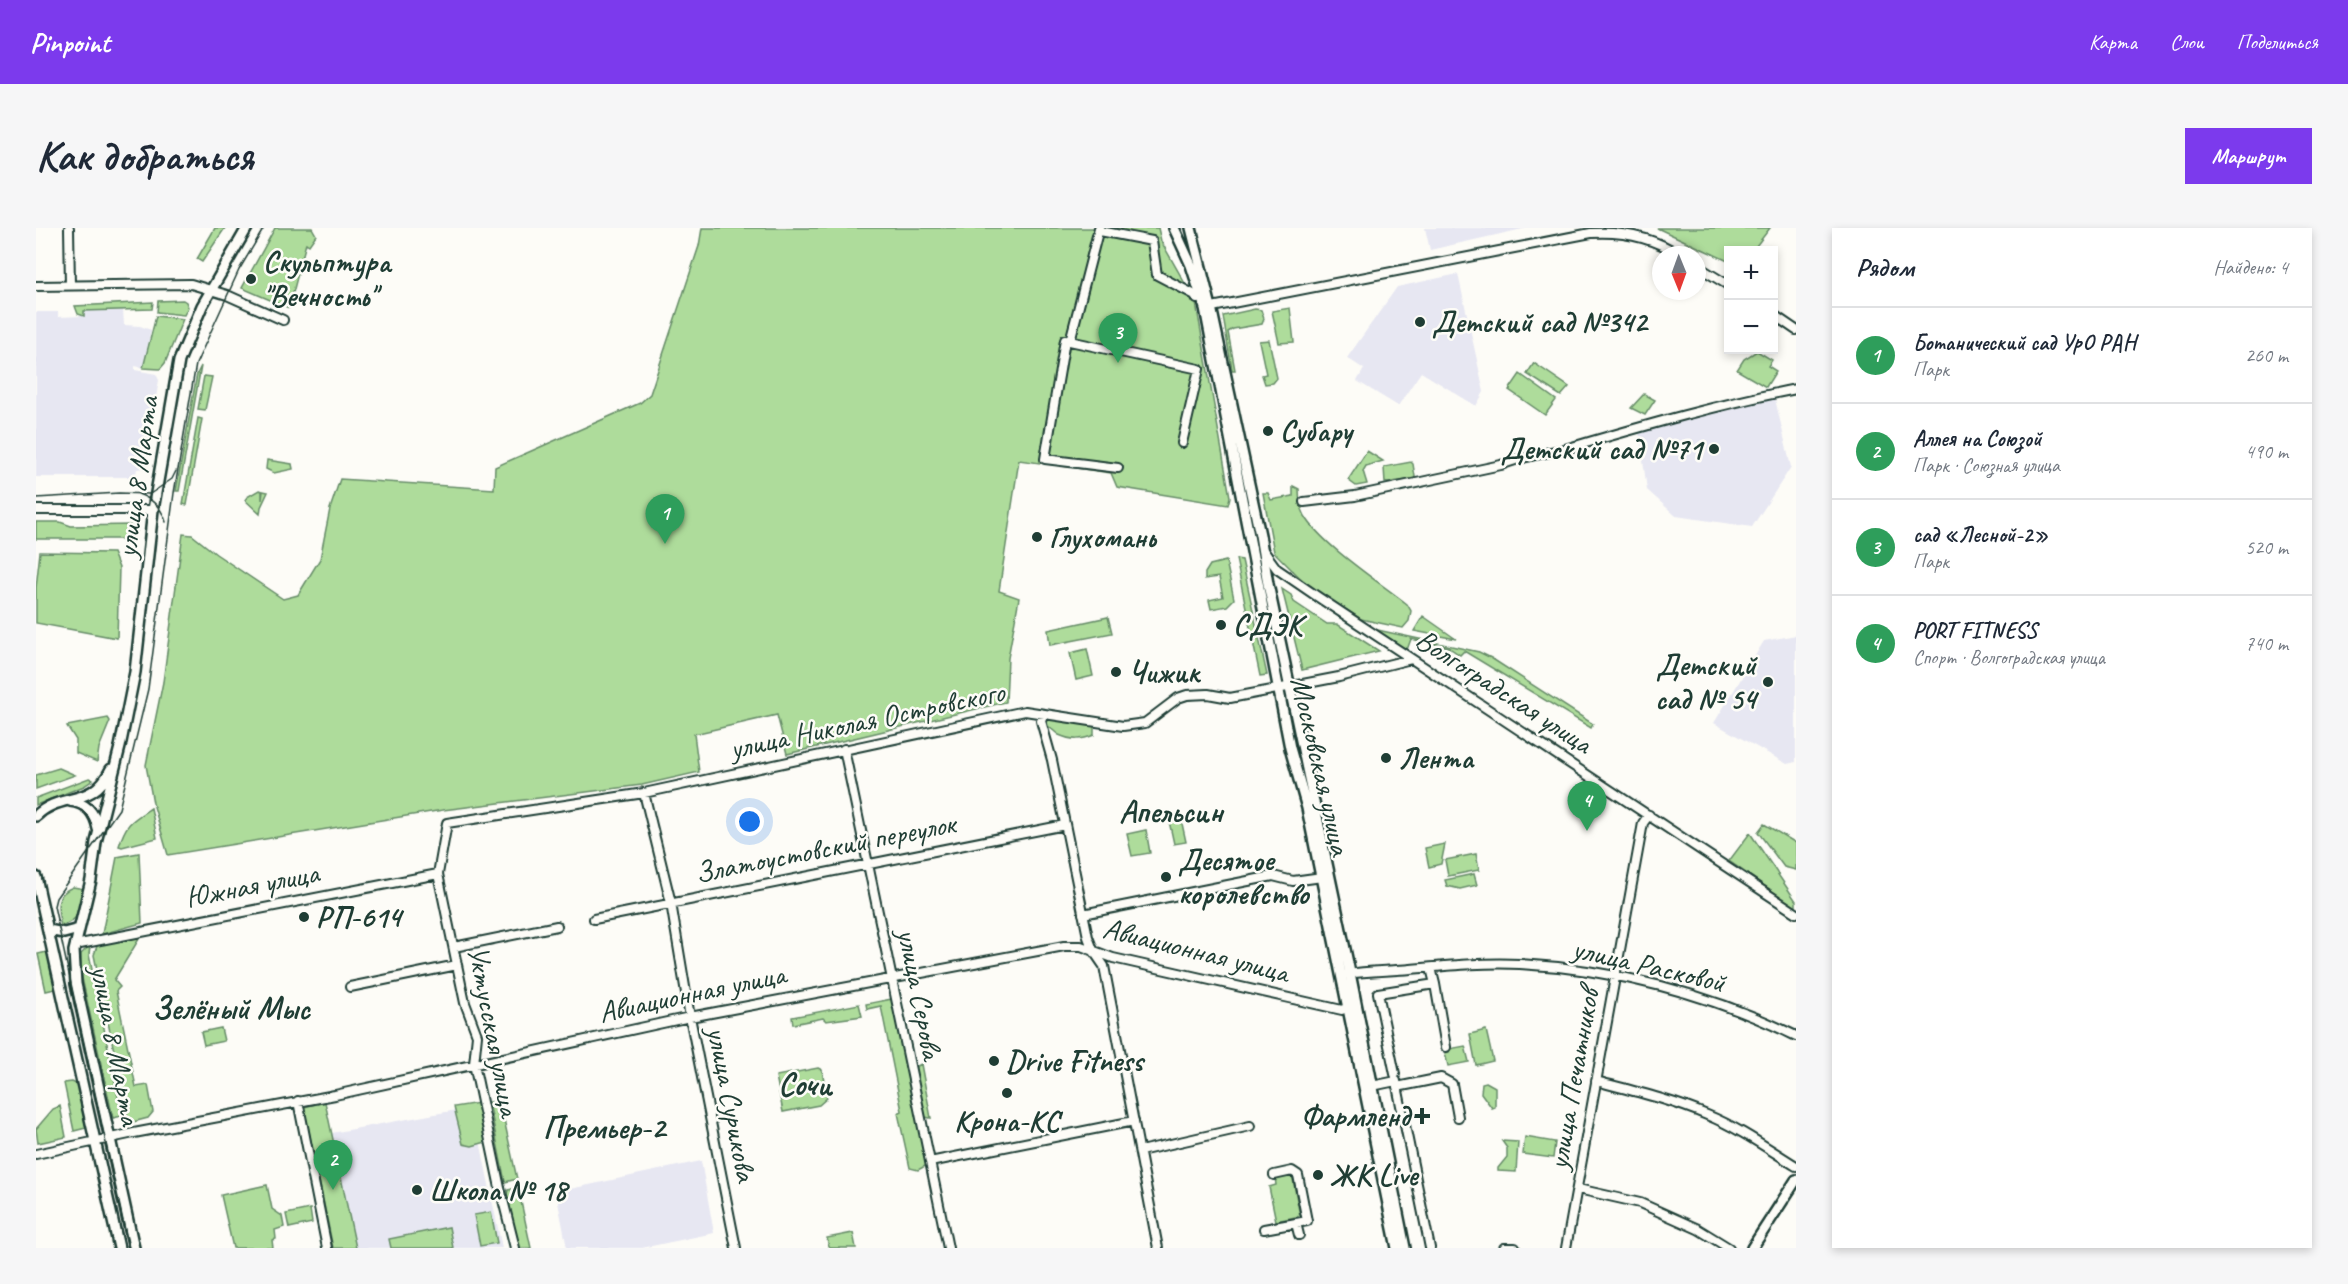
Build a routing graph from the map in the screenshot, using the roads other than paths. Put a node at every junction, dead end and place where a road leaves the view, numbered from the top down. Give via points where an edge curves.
1 (69, 228) edge
2 (247, 228) edge
3 (1174, 228) edge
4 (1191, 228) edge
5 (1100, 230) edge
6 (1663, 246) edge
7 (1706, 272) edge
8 (1724, 283) edge
9 (70, 285) junction
10 (36, 286) edge
11 (210, 290) junction
12 (1202, 297) junction
13 (1208, 308) junction
14 (1778, 318) edge
15 (283, 320) dead end
16 (1796, 330) edge
17 (1070, 341) junction
18 (1796, 389) edge
19 (1182, 443) dead end
20 (1118, 468) dead end
21 (1304, 502) dead end
22 (36, 510) edge
23 (153, 510) junction
24 (1250, 549) junction
25 (1262, 549) junction
26 (1410, 659) junction
27 (1290, 686) junction
28 (1278, 688) junction
29 (1043, 714) junction
30 (120, 747) junction
31 (844, 749) junction
32 (644, 793) junction
33 (65, 801) junction
34 (40, 809) edge
35 (1649, 815) junction
36 (36, 816) edge
37 (447, 823) joint
38 (1065, 825) junction
39 (99, 832) junction
40 (868, 863) junction
41 (438, 874) junction
42 (36, 877) edge
43 (1322, 877) junction
44 (671, 903) junction
45 (1796, 913) edge
46 (1083, 914) junction
47 (594, 919) dead end
48 (557, 926) dead end
49 (79, 929) junction
50 (48, 930) junction
51 (75, 945) junction
52 (454, 947) junction
53 (1093, 950) junction
54 (457, 964) junction
55 (1431, 968) junction
56 (1346, 974) junction
57 (1616, 975) junction
58 (892, 977) junction
59 (1435, 984) junction
60 (350, 987) dead end
61 (1352, 1005) junction
62 (690, 1017) junction
63 (1796, 1036) edge
64 (1446, 1047) dead end
65 (474, 1064) junction
66 (1395, 1074) dead end
67 (1596, 1081) junction
68 (1372, 1086) junction
69 (1397, 1087) junction
70 (298, 1101) junction
71 (1458, 1117) dead end
72 (1134, 1121) junction
73 (1250, 1126) dead end
74 (110, 1138) junction
75 (96, 1141) junction
76 (1140, 1151) junction
77 (36, 1154) edge
78 (930, 1162) junction
79 (1796, 1166) edge
80 (1274, 1175) dead end
81 (1796, 1180) edge
82 (1578, 1189) junction
83 (1296, 1223) junction
84 (1264, 1229) dead end
85 (1299, 1235) dead end
86 (119, 1248) edge
87 (134, 1248) edge
88 (327, 1248) edge
89 (515, 1248) edge
90 (736, 1248) edge
91 (948, 1248) edge
92 (1158, 1248) edge
93 (1397, 1248) edge
94 (1405, 1248) edge
95 (1430, 1248) edge
96 (1504, 1248) edge
97 (1515, 1248) edge
98 (1566, 1248) edge
99 (1729, 1248) edge
100 (1752, 1248) edge

1 - 9 street
2 - 11 main road, улица 8 Марта
3 - 12 main road, Московская улица
4 - 13 main road, Московская улица
5 - 12 street via 1152,241 1156,275 1197,299
5 - 17 street
6 - 13 street via 1611,232 1592,233
7 - 8 street
9 - 10 street
9 - 11 street via 191,284
11 - 15 street
11 - 23 main road, улица 8 Марта via 179,361
12 - 13 main road, Московская улица
13 - 24 main road, Московская улица
13 - 25 main road, Московская улица
14 - 16 street
17 - 19 street via 1199,369
17 - 20 street via 1065,340 1045,459
18 - 21 street via 1701,409 1491,467 1355,496
22 - 23 street
23 - 30 main road, улица 8 Марта via 140,641
24 - 25 street
24 - 28 main road, Московская улица
25 - 26 street, Волгоградская улица via 1276,569
25 - 27 main road, Московская улица
26 - 27 street, улица Николая Островского
26 - 35 street, Волгоградская улица
27 - 28 street, улица Николая Островского
27 - 56 main road, Московская улица
28 - 29 street, улица Николая Островского via 1226,698 1187,695 1145,723 1123,726
28 - 43 main road, Московская улица
29 - 31 street, улица Николая Островского via 1025,711
29 - 38 street via 1041,721
30 - 33 main road, улица 8 Марта via 102,784 82,798
30 - 39 main road, улица 8 Марта
31 - 32 street, улица Николая Островского
31 - 40 street, улица Серова
32 - 37 street, улица Николая Островского
32 - 44 street, улица Сурикова
33 - 34 main road, улица 8 Марта
33 - 39 main road via 85,806 96,819
34 - 36 main road, улица 8 Марта
35 - 45 street, Волгоградская улица
35 - 57 street, улица Печатников via 1642,823
37 - 41 street, Уктусская улица
38 - 40 street, Златоустовский переулок
38 - 46 street
39 - 49 main road, улица 8 Марта
40 - 44 street, Златоустовский переулок
40 - 58 street, улица Серова
41 - 51 street, Южная улица
41 - 52 street, Уктусская улица
42 - 50 main road, улица 8 Марта
43 - 46 street via 1293,881 1273,876
43 - 56 main road, Московская улица
44 - 47 street, Златоустовский переулок
44 - 62 street, улица Сурикова
46 - 53 street
48 - 52 street
49 - 50 main road via 64,933
49 - 51 main road, улица 8 Марта
50 - 75 main road, улица 8 Марта
51 - 74 main road, улица 8 Марта via 76,984
52 - 54 street, Уктусская улица
53 - 58 street, Авиационная улица via 1075,945 1050,948
53 - 61 street, Авиационная улица via 1113,958 1342,1010
53 - 72 street via 1104,966
54 - 60 street
54 - 65 street, Уктусская улица via 477,1035
55 - 56 street, улица Расковой
55 - 57 street, улица Расковой via 1521,964
55 - 59 street
56 - 61 main road, Московская улица
57 - 63 street, улица Расковой via 1729,1008
57 - 67 street, улица Печатников
58 - 62 street, Авиационная улица
58 - 78 street, улица Серова
59 - 64 street
59 - 66 street via 1378,993
61 - 68 main road, Московская улица
61 - 93 main road, Московская улица
62 - 65 street, Авиационная улица
62 - 90 street, улица Сурикова
65 - 70 street, Авиационная улица
65 - 89 street, Уктусская улица
67 - 79 street via 1708,1115
67 - 82 street, улица Печатников
68 - 69 street via 1396,1081
68 - 94 main road, Московская улица
69 - 71 street via 1441,1078 1452,1084
69 - 95 street
70 - 74 street, Авиационная улица
70 - 88 street
72 - 76 street
72 - 78 street
73 - 76 street
74 - 75 street, Авиационная улица
74 - 87 main road, улица 8 Марта
75 - 77 street, Авиационная улица
75 - 86 main road, улица 8 Марта
76 - 92 street
78 - 91 street, улица Серова
80 - 83 street via 1298,1175 1307,1221
81 - 100 main road
82 - 98 street, улица Печатников
82 - 99 street via 1640,1203
83 - 84 street
83 - 85 street
96 - 97 street

